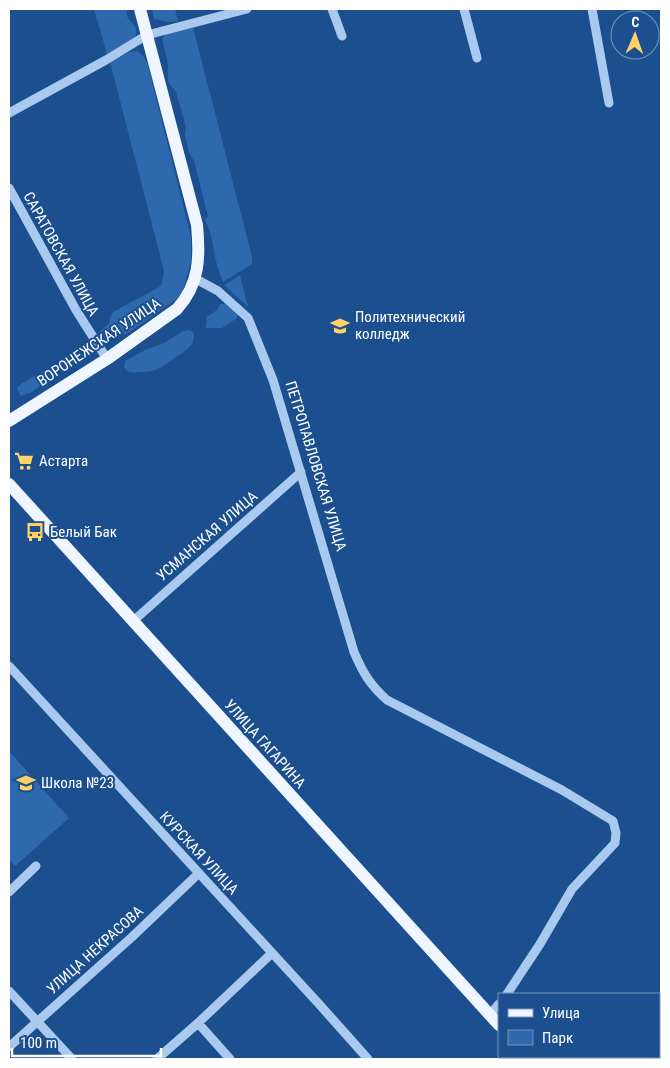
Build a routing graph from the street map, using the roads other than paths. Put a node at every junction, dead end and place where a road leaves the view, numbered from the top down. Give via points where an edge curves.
1 (140, 9) edge
2 (247, 9) edge
3 (332, 9) edge
4 (464, 9) edge
5 (592, 9) edge
6 (147, 34) junction
7 (342, 36) dead end
8 (477, 58) dead end
9 (609, 103) dead end
10 (9, 113) edge
11 (9, 188) edge
12 (196, 278) junction
13 (107, 358) junction
14 (9, 421) edge
15 (301, 472) junction
16 (10, 491) edge
17 (132, 622) junction
18 (9, 666) edge
19 (36, 866) dead end
20 (199, 873) junction
21 (9, 892) edge
22 (272, 953) junction
23 (9, 991) edge
24 (508, 993) edge
25 (498, 1005) edge
26 (489, 1016) junction
27 (36, 1021) junction
28 (198, 1023) junction
29 (498, 1024) edge
30 (9, 1047) edge
31 (362, 1057) edge
32 (72, 1059) edge
33 (157, 1059) edge
34 (230, 1059) edge

1 - 6 main road
2 - 6 street
3 - 7 street
4 - 8 street
5 - 9 street
6 - 10 street
6 - 12 main road via 197,225 199,263
11 - 13 street, САРАТОВСКАЯ УЛИЦА via 76,310
12 - 13 main road, ВОРОНЕЖСКАЯ УЛИЦА via 185,301 177,309
12 - 15 street, ПЕТРОПАВЛОВСКАЯ УЛИЦА via 218,290 248,318 273,380
13 - 14 main road, ВОРОНЕЖСКАЯ УЛИЦА
15 - 17 street, УСМАНСКАЯ УЛИЦА
15 - 24 street, ПЕТРОПАВЛОВСКАЯ УЛИЦА via 354,652 373,688 387,700 562,790 613,821 615,843 572,890
16 - 17 main road, УЛИЦА ГАГАРИНА
17 - 26 main road, УЛИЦА ГАГАРИНА
18 - 20 street, КУРСКАЯ УЛИЦА
19 - 21 street
20 - 22 street, КУРСКАЯ УЛИЦА
20 - 27 street, УЛИЦА НЕКРАСОВА
22 - 28 street
22 - 31 street, КУРСКАЯ УЛИЦА
23 - 27 street
25 - 26 street
26 - 29 main road, УЛИЦА ГАГАРИНА
27 - 30 street, УЛИЦА НЕКРАСОВА
27 - 32 street
28 - 33 street
28 - 34 street

